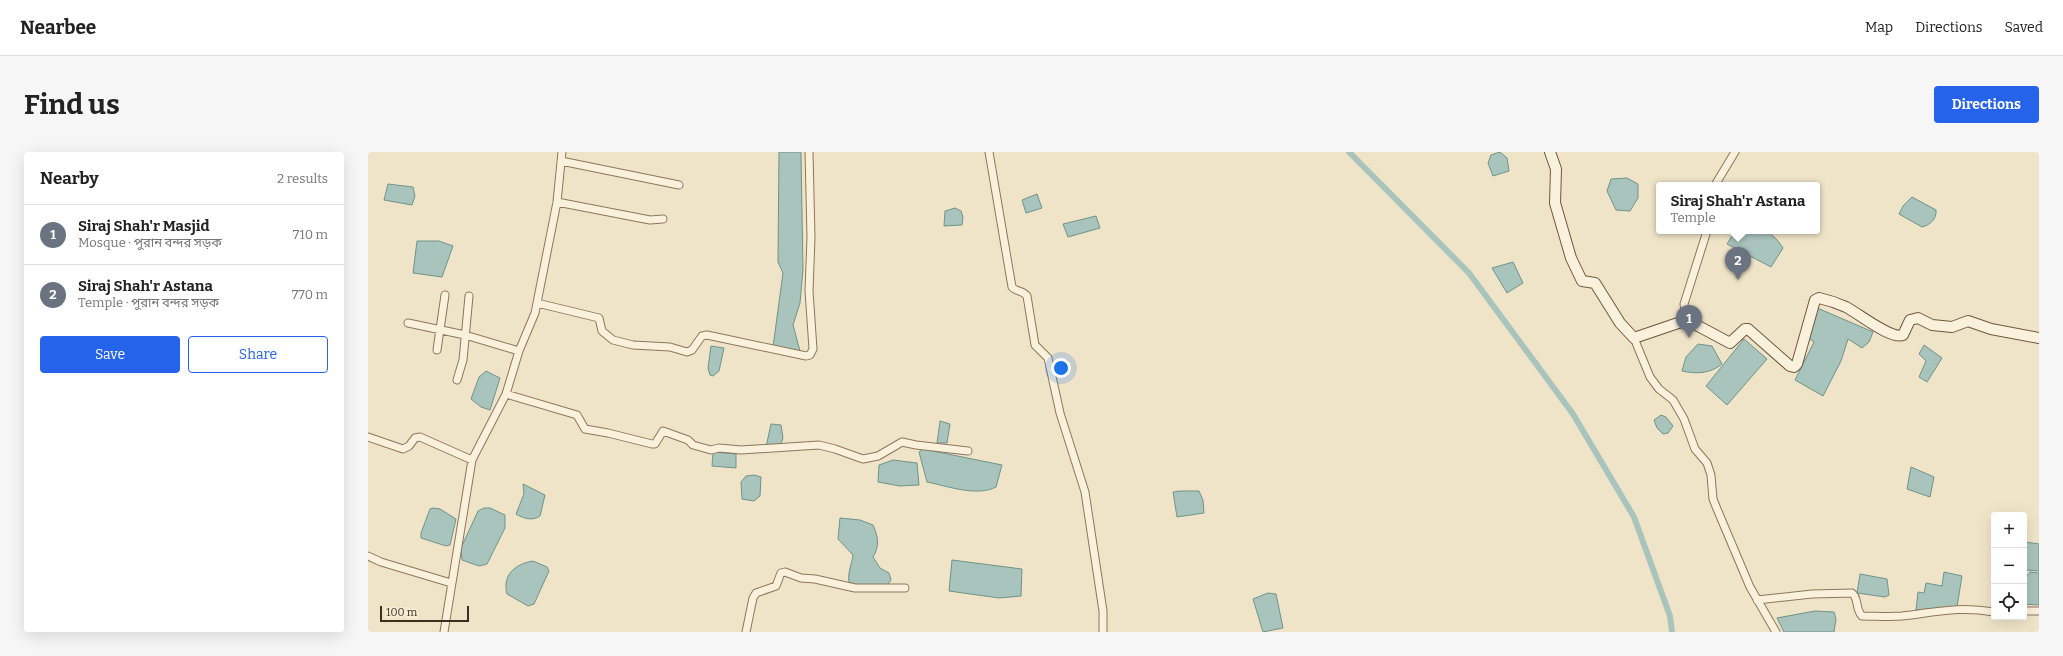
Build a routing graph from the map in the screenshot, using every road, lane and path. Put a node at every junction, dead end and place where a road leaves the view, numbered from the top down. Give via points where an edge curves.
1 (562, 152) edge
2 (809, 152) edge
3 (989, 152) edge
4 (1550, 152) edge
5 (1735, 152) edge
6 (561, 161) junction
7 (1717, 182) edge
8 (679, 185) dead end
9 (557, 202) junction
10 (663, 218) dead end
11 (1706, 234) edge
12 (445, 295) dead end
13 (469, 296) dead end
14 (537, 303) junction
15 (1687, 320) junction
16 (408, 323) dead end
17 (440, 329) junction
18 (465, 334) junction
19 (1634, 338) junction
20 (2039, 338) edge
21 (437, 350) dead end
22 (518, 351) junction
23 (457, 380) dead end
24 (506, 394) junction
25 (368, 437) edge
26 (968, 451) dead end
27 (472, 460) junction
28 (368, 556) edge
29 (451, 583) junction
30 (905, 588) dead end
31 (1757, 600) junction
32 (2039, 610) edge
33 (1991, 611) edge
34 (2027, 611) edge
35 (444, 632) edge
36 (746, 632) edge
37 (1103, 632) edge
38 (1776, 632) edge

1 - 6 street
2 - 14 street via 809,292 812,349 810,355 707,335 702,336 692,350 687,352 670,347 633,345 613,340 602,331 599,318
3 - 37 street via 1012,287 1027,296 1036,345 1048,358 1060,413 1085,492 1103,611
4 - 19 street via 1556,168 1556,202 1571,258 1582,281 1595,283 1620,322
5 - 7 street
6 - 8 street
6 - 9 street
9 - 10 street via 650,220
9 - 14 street
11 - 15 street via 1684,304
12 - 17 street
13 - 18 street
14 - 22 street
15 - 19 street
15 - 20 street via 1730,343 1748,329 1794,367 1815,300 1819,298 1845,307 1897,336 1903,335 1910,320 1918,318 1932,324 1952,327 1968,321 1991,330
16 - 17 street
17 - 18 street
17 - 21 street
18 - 22 street
18 - 23 street via 463,360
19 - 31 street via 1650,377 1659,389 1673,400 1684,419 1694,449 1707,463 1715,504 1739,564
22 - 24 street
24 - 26 street via 577,415 585,429 652,444 655,444 663,431 711,450 819,445 863,459 878,456 902,442
24 - 27 street
25 - 27 street via 403,449 409,446 414,438 420,437
27 - 29 street
28 - 29 street
29 - 35 street
30 - 36 street via 855,588 781,573 776,586 756,593
31 - 33 street via 1852,593 1856,597 1858,611 1862,616 1902,616 1971,608
31 - 38 street
32 - 34 street

